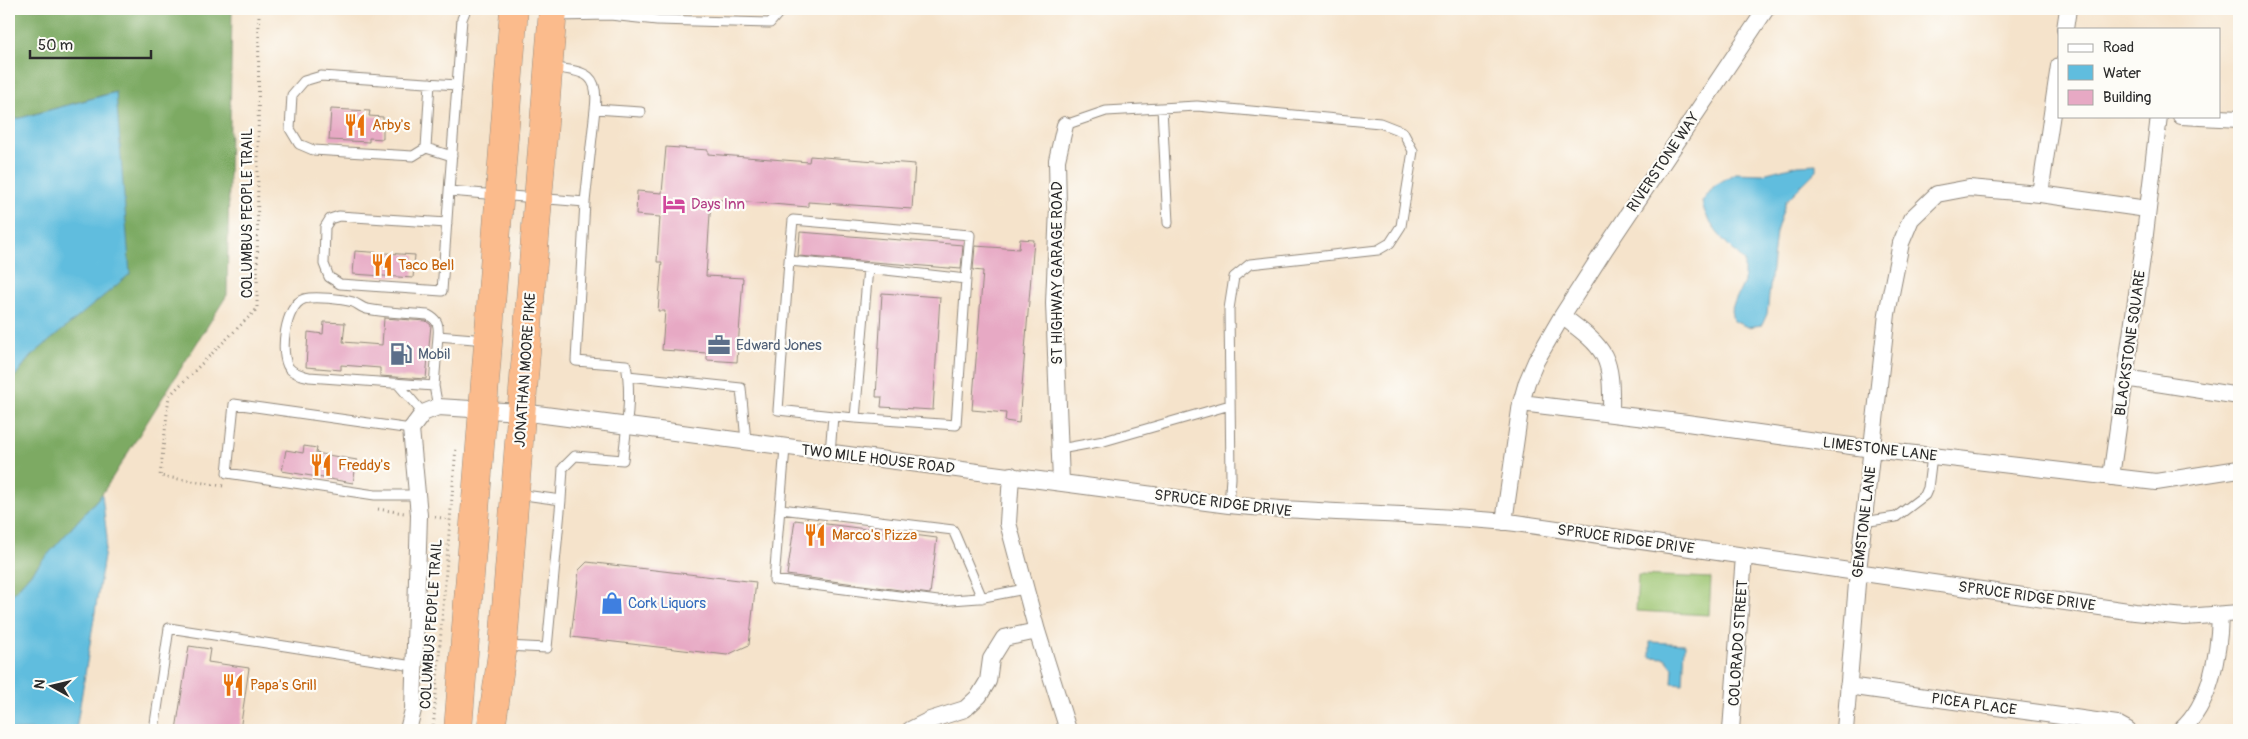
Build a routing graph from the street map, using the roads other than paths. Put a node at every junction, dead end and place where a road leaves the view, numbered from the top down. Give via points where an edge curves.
1 (466, 9) edge
2 (514, 9) edge
3 (782, 9) edge
4 (1766, 9) edge
5 (2068, 9) edge
6 (553, 12) edge
7 (610, 12) edge
8 (2065, 28) edge
9 (549, 67) junction
10 (2058, 78) edge
11 (430, 83) junction
12 (457, 85) junction
13 (2056, 103) edge
14 (1162, 108) junction
15 (595, 109) junction
16 (641, 112) dead end
17 (2159, 118) edge
18 (2220, 118) edge
19 (2239, 119) edge
20 (1065, 125) joint
21 (426, 148) junction
22 (452, 156) junction
23 (449, 191) junction
24 (2040, 194) junction
25 (501, 196) junction
26 (539, 198) junction
27 (585, 202) junction
28 (2147, 209) junction
29 (447, 222) junction
30 (1168, 223) dead end
31 (789, 261) junction
32 (868, 268) junction
33 (966, 279) junction
34 (1562, 316) junction
35 (438, 336) junction
36 (489, 340) junction
37 (628, 376) junction
38 (2125, 378) junction
39 (397, 383) junction
40 (434, 386) junction
41 (2239, 396) edge
42 (1521, 403) junction
43 (1230, 405) junction
44 (431, 410) junction
45 (484, 410) junction
46 (522, 412) junction
47 (1611, 414) junction
48 (833, 416) junction
49 (855, 418) junction
50 (627, 426) junction
51 (411, 429) junction
52 (746, 441) junction
53 (785, 448) junction
54 (1060, 449) junction
55 (1872, 449) junction
56 (830, 453) junction
57 (1932, 456) junction
58 (2239, 469) edge
59 (1011, 475) junction
60 (2111, 477) junction
61 (1061, 482) junction
62 (516, 494) junction
63 (418, 495) junction
64 (561, 500) junction
65 (1229, 505) junction
66 (781, 509) junction
67 (1504, 522) junction
68 (1863, 522) junction
69 (1744, 556) junction
70 (1858, 571) junction
71 (1025, 589) junction
72 (982, 598) junction
73 (2239, 613) edge
74 (2220, 615) junction
75 (1037, 631) junction
76 (503, 646) junction
77 (412, 666) junction
78 (1848, 686) junction
79 (154, 730) edge
80 (408, 730) edge
81 (458, 730) edge
82 (491, 730) edge
83 (910, 730) edge
84 (1068, 730) edge
85 (1731, 730) edge
86 (1845, 730) edge
87 (2128, 730) edge
88 (2181, 730) edge

1 - 12 lane via 462,19
2 - 25 highway
3 - 7 lane via 770,23 658,20
4 - 34 street, RIVERSTONE WAY
5 - 8 street
6 - 7 lane
6 - 9 highway, JONATHAN MOORE PIKE
9 - 15 lane via 577,71 591,78 597,92
9 - 26 highway, JONATHAN MOORE PIKE
10 - 13 street
11 - 12 lane
11 - 21 lane
11 - 21 lane via 320,76 304,81 292,95 290,129 299,144 313,150 413,156
12 - 22 lane
13 - 24 street
14 - 20 lane via 1106,111
14 - 30 lane
14 - 43 lane via 1197,106 1380,124 1403,132 1414,151 1401,226 1390,243 1378,250 1250,264 1234,277 1228,309
15 - 16 lane
15 - 27 lane
17 - 28 street, BLACKSTONE SQUARE
18 - 19 street
20 - 54 street, ST HIGHWAY GARAGE ROAD via 1057,160 1054,303
21 - 22 lane
22 - 23 lane
23 - 25 lane
23 - 29 lane
24 - 28 street
24 - 55 street, GEMSTONE LANE via 1969,188 1937,194 1911,219 1901,243 1887,314
25 - 26 lane
25 - 36 highway
26 - 27 lane
26 - 46 highway, JONATHAN MOORE PIKE
27 - 37 lane via 576,361 626,365
28 - 38 street, BLACKSTONE SQUARE
29 - 29 lane via 442,291 340,284 329,277 324,264 325,227 330,219 339,216
31 - 32 lane
31 - 33 lane via 793,220 970,235
31 - 48 lane via 778,410
32 - 33 lane
32 - 49 lane
33 - 49 lane via 956,425
34 - 42 street, RIVERSTONE WAY via 1526,382
34 - 47 street via 1591,338 1606,356 1612,376
35 - 36 lane
35 - 39 lane via 436,318 428,315 314,298 302,300 291,308 284,359 298,374
35 - 40 lane
36 - 45 highway
37 - 50 lane
37 - 52 lane via 741,388
38 - 41 street
38 - 60 street, BLACKSTONE SQUARE
39 - 40 lane
39 - 44 lane
40 - 44 lane
42 - 47 street, LIMESTONE LANE
42 - 67 street, RIVERSTONE WAY
43 - 54 lane via 1104,441
43 - 65 lane
44 - 45 street, TWO MILE HOUSE ROAD
44 - 51 street
45 - 46 street, TWO MILE HOUSE ROAD
45 - 81 highway
46 - 50 street, TWO MILE HOUSE ROAD
46 - 62 highway, JONATHAN MOORE PIKE
47 - 55 street, LIMESTONE LANE
48 - 49 lane
48 - 56 lane
50 - 52 street, TWO MILE HOUSE ROAD
50 - 64 lane via 622,460 575,456 563,468
51 - 63 street
51 - 63 lane via 234,404 226,473 375,495
52 - 53 street, TWO MILE HOUSE ROAD
53 - 56 street, TWO MILE HOUSE ROAD
53 - 66 lane
54 - 61 street, ST HIGHWAY GARAGE ROAD
55 - 57 street, LIMESTONE LANE
55 - 68 street, GEMSTONE LANE
56 - 59 street, TWO MILE HOUSE ROAD
57 - 60 street, LIMESTONE LANE
57 - 68 lane via 1925,495 1896,517
58 - 60 street, LIMESTONE LANE via 2156,482
59 - 61 street, SPRUCE RIDGE DRIVE
59 - 71 street via 1008,523
61 - 65 street, SPRUCE RIDGE DRIVE
62 - 64 lane
62 - 76 highway, JONATHAN MOORE PIKE
63 - 77 street
64 - 76 lane via 547,648
65 - 67 street, SPRUCE RIDGE DRIVE
66 - 72 lane via 953,530
66 - 72 lane via 774,580 938,601
67 - 69 street, SPRUCE RIDGE DRIVE
68 - 70 street, GEMSTONE LANE
69 - 70 street, SPRUCE RIDGE DRIVE
69 - 85 street, COLORADO STREET
70 - 74 street, SPRUCE RIDGE DRIVE via 2135,612 2185,617
70 - 78 street, GEMSTONE LANE
71 - 72 lane
71 - 75 street
73 - 74 street, SPRUCE RIDGE DRIVE
74 - 88 street via 2219,642 2209,686
75 - 83 street via 1004,638 991,659 988,681 966,709
75 - 84 street
76 - 82 highway, JONATHAN MOORE PIKE
77 - 79 lane via 170,628
77 - 80 street via 412,710
78 - 86 street, GEMSTONE LANE
78 - 87 street, PICEA PLACE via 2117,724

